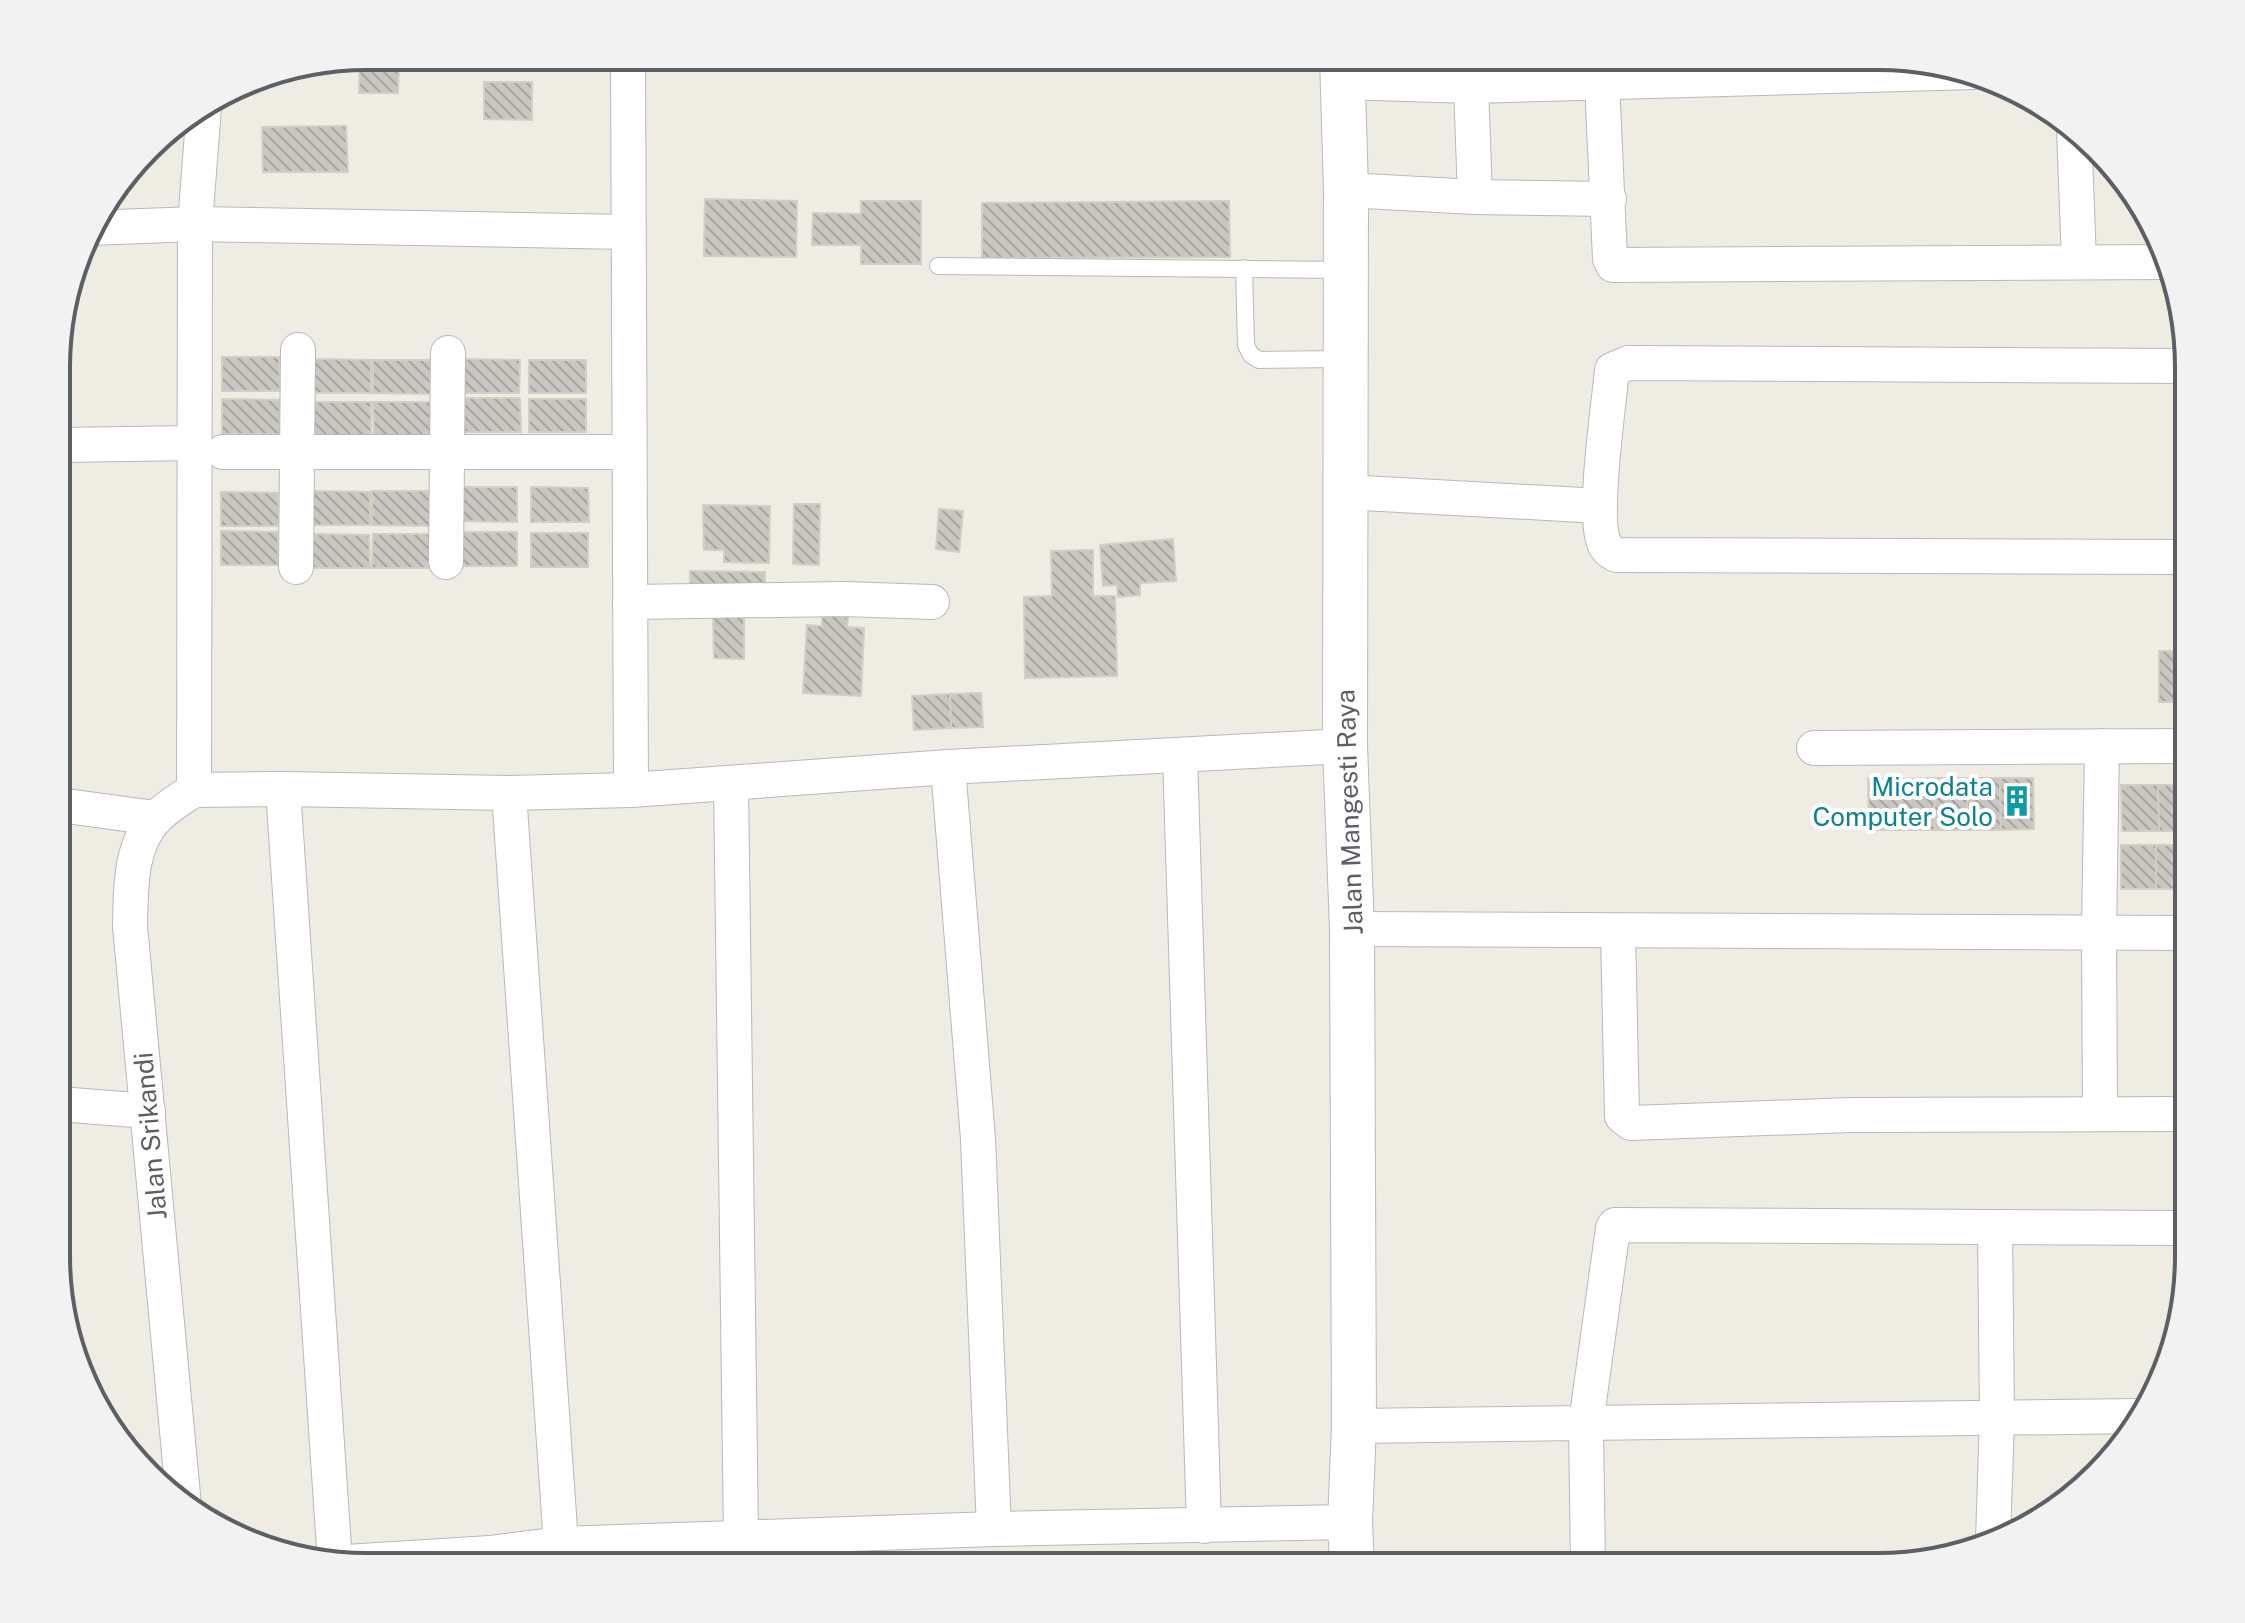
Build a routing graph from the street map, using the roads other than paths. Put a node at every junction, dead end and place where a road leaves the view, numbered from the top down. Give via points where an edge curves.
1 (628, 70) edge
2 (1342, 70) edge
3 (1350, 70) edge
4 (1919, 73) edge
5 (1602, 81) junction
6 (1471, 86) junction
7 (203, 119) edge
8 (2075, 145) edge
9 (1346, 190) junction
10 (1475, 197) junction
11 (1609, 199) junction
12 (195, 224) junction
13 (105, 227) edge
14 (628, 232) junction
15 (2079, 262) junction
16 (2156, 262) edge
17 (938, 266) dead end
18 (1244, 268) junction
19 (1346, 270) junction
20 (298, 350) dead end
21 (448, 353) dead end
22 (1346, 358) junction
23 (2175, 366) edge
24 (70, 445) edge
25 (209, 448) junction
26 (296, 452) junction
27 (447, 452) junction
28 (629, 452) junction
29 (1345, 492) junction
30 (1600, 506) junction
31 (2175, 557) edge
32 (446, 562) dead end
33 (296, 567) dead end
34 (630, 602) junction
35 (932, 602) dead end
36 (1345, 746) junction
37 (2102, 746) junction
38 (2175, 746) edge
39 (1814, 748) dead end
40 (1180, 755) junction
41 (948, 767) junction
42 (731, 783) junction
43 (283, 789) junction
44 (194, 790) junction
45 (631, 790) junction
46 (509, 793) junction
47 (70, 806) edge
48 (155, 818) junction
49 (1352, 929) junction
50 (1618, 931) junction
51 (2099, 933) junction
52 (2175, 933) edge
53 (70, 1105) edge
54 (148, 1111) junction
55 (2100, 1112) junction
56 (2175, 1114) edge
57 (1995, 1227) junction
58 (2175, 1228) edge
59 (2128, 1416) edge
60 (1997, 1418) junction
61 (1586, 1423) junction
62 (1354, 1426) junction
63 (182, 1489) edge
64 (1350, 1522) junction
65 (1204, 1526) junction
66 (994, 1529) junction
67 (1993, 1529) edge
68 (741, 1538) junction
69 (561, 1544) junction
70 (331, 1550) edge
71 (521, 1553) edge
72 (1351, 1553) edge
73 (1588, 1553) edge

1 - 14 street
2 - 9 street, Jalan Mangesti Raya
3 - 6 street
4 - 5 street
5 - 6 street
5 - 11 street
6 - 10 street
7 - 12 street
8 - 15 street
9 - 10 street
9 - 19 street, Jalan Mangesti Raya
10 - 11 street
11 - 15 street via 1613,265
12 - 13 street
12 - 14 street
12 - 25 street
14 - 28 street
15 - 16 street
17 - 18 lane
18 - 19 lane
18 - 22 lane via 1246,345 1251,355 1259,360
19 - 22 street, Jalan Mangesti Raya
20 - 26 street
21 - 27 street
22 - 29 street, Jalan Mangesti Raya
23 - 30 street via 1628,363 1612,370
24 - 25 street
25 - 26 street
25 - 44 street
26 - 27 street
26 - 33 street
27 - 28 street
27 - 32 street
28 - 34 street
29 - 30 street
29 - 36 street, Jalan Mangesti Raya
30 - 31 street via 1602,538 1617,555
34 - 35 street
34 - 45 street
36 - 40 street
36 - 49 street, Jalan Mangesti Raya
37 - 38 street
37 - 39 street
37 - 51 street
40 - 41 street
40 - 65 street
41 - 42 street
41 - 66 street via 978,1139
42 - 45 street
42 - 68 street
43 - 44 street
43 - 46 street
43 - 70 street
44 - 48 street, Jalan Srikandi
45 - 46 street
46 - 69 street
47 - 48 street
48 - 54 street, Jalan Srikandi via 131,874 130,926
49 - 50 street
49 - 62 street, Jalan Mangesti Raya
50 - 51 street
50 - 55 street via 1622,1116 1631,1123
51 - 52 street
51 - 55 street
53 - 54 street
54 - 63 street, Jalan Srikandi
55 - 56 street
57 - 58 street
57 - 60 street
57 - 61 street via 1615,1225
59 - 60 street
60 - 61 street
60 - 67 street
61 - 62 street
61 - 73 street
62 - 64 street, Jalan Mangesti Raya
64 - 65 street
64 - 72 street, Jalan Mangesti Raya
65 - 66 street
66 - 68 street
68 - 69 street
69 - 71 street

